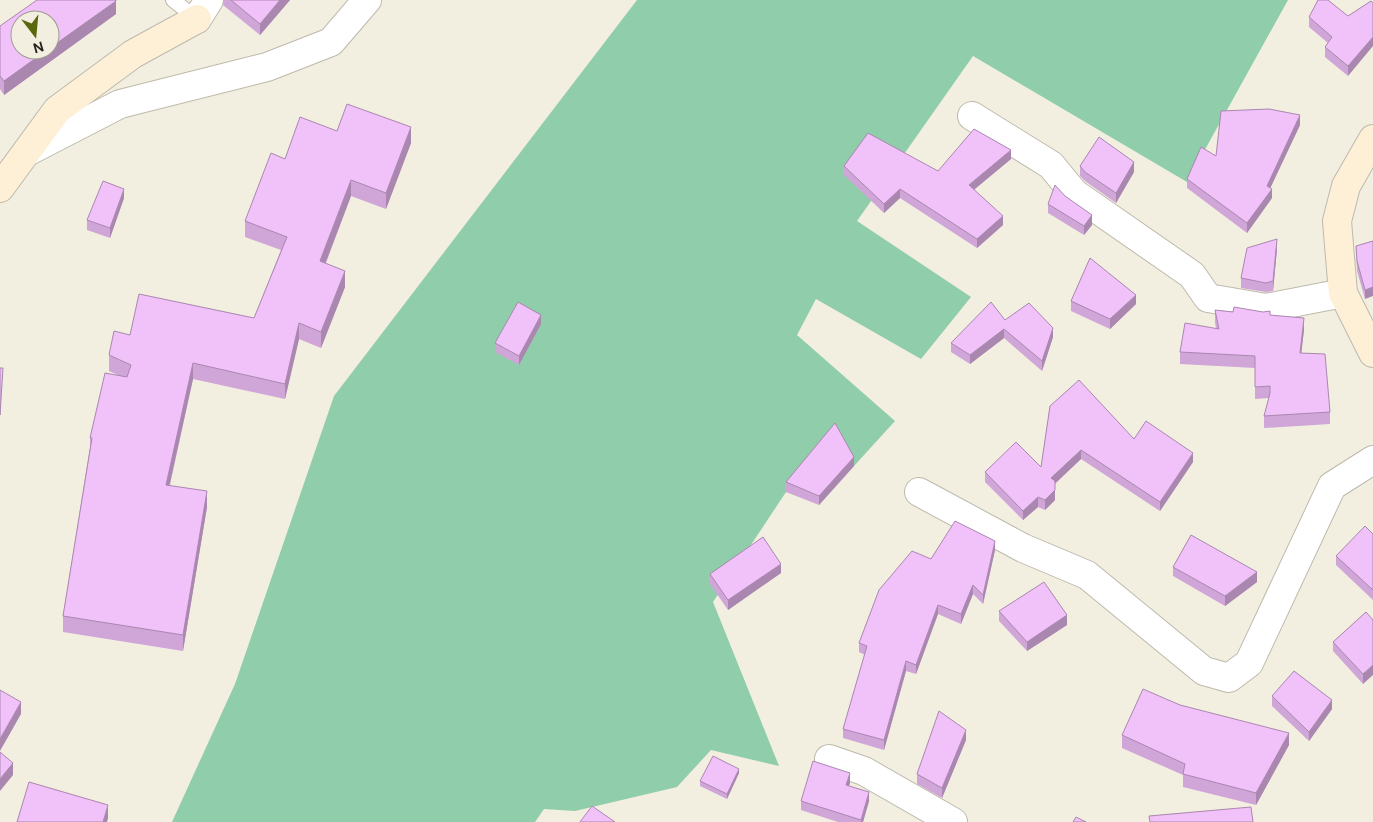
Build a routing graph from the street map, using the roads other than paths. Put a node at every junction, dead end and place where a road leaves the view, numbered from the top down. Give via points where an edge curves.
1 (173, 0) edge
2 (368, 0) edge
3 (203, 10) edge
4 (972, 116) dead end
5 (1373, 139) edge
6 (27, 152) junction
7 (0, 188) edge
8 (1344, 293) junction
9 (1373, 353) edge
10 (1373, 460) edge
11 (919, 492) dead end
12 (829, 758) dead end
13 (953, 822) edge

1 - 3 lane
2 - 6 street via 331,42 267,67 120,104
3 - 6 street via 134,54 57,110
4 - 8 street via 1051,166 1074,193 1192,275 1208,298 1266,308
5 - 8 street via 1346,186 1337,221
6 - 7 street
8 - 9 street
10 - 11 street via 1332,486 1249,663 1229,678 1204,671 1087,575 1023,548
12 - 13 street via 864,771

